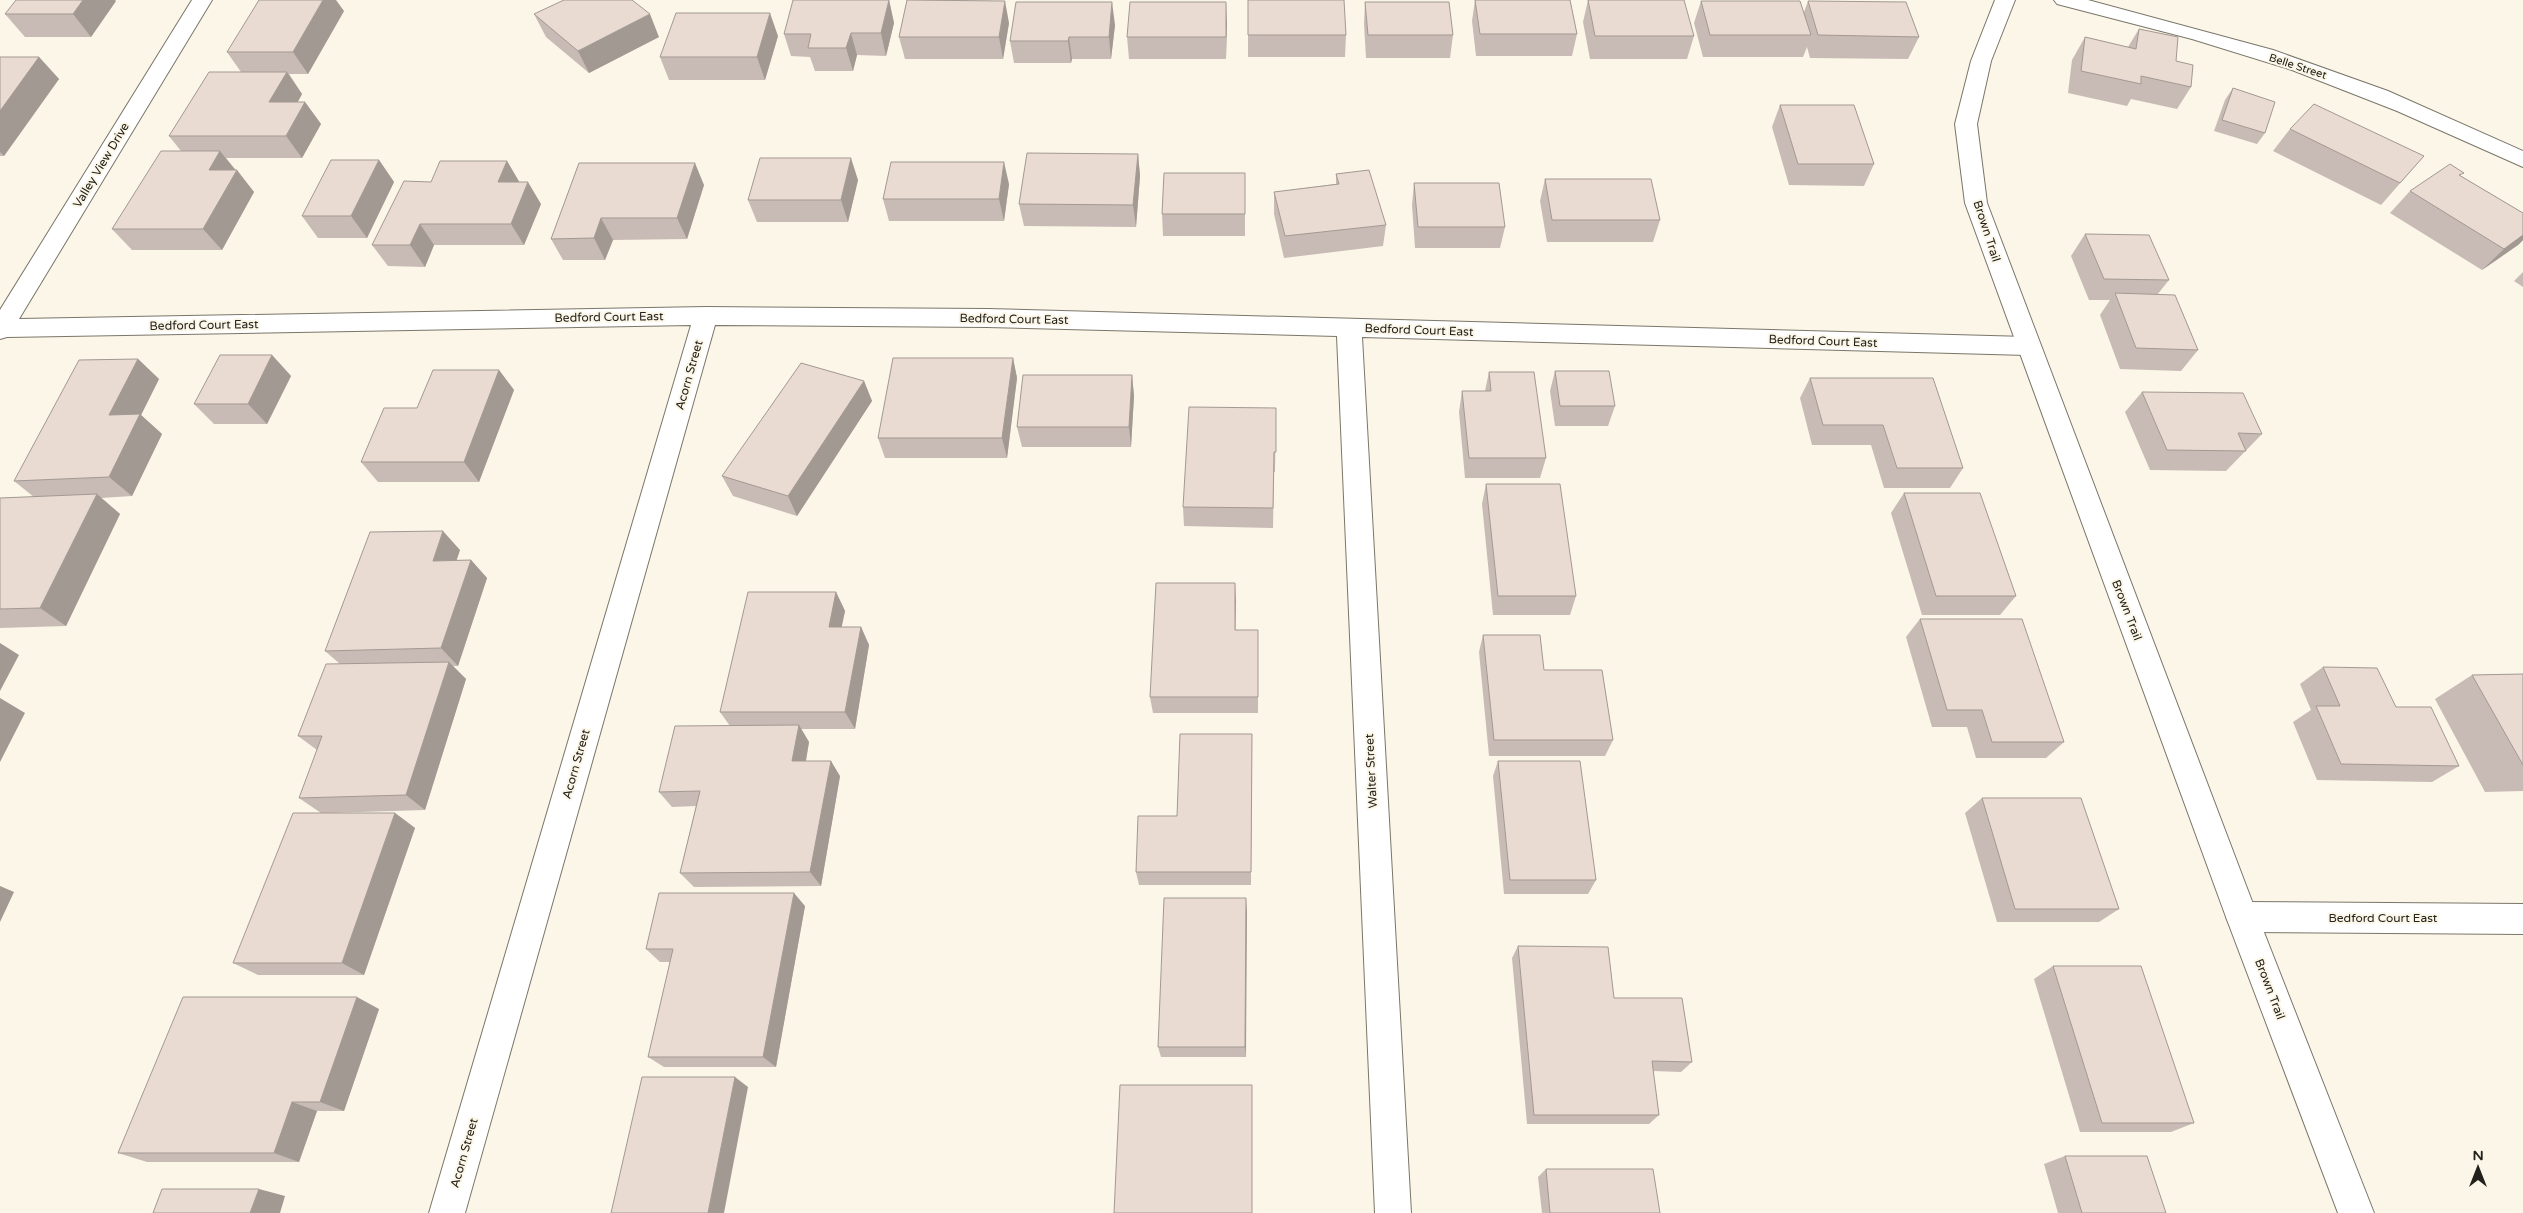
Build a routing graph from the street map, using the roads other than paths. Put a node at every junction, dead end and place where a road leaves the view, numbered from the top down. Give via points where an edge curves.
1 (202, 0) edge
2 (2005, 0) edge
3 (2064, 0) edge
4 (2523, 160) edge
5 (706, 316) junction
6 (1349, 328) junction
7 (0, 329) edge
8 (2027, 346) junction
9 (2242, 917) junction
10 (2523, 919) edge
11 (447, 1213) edge
12 (1394, 1213) edge
13 (2356, 1213) edge

1 - 7 street, Valley View Drive
2 - 8 street, Brown Trail via 1981,61 1966,124 1976,204
3 - 4 street, Belle Street via 2211,38 2331,76 2443,121
5 - 6 street, Bedford Court East via 987,318
5 - 7 street, Bedford Court East
5 - 11 street, Acorn Street
6 - 8 street, Bedford Court East
6 - 12 street, Walter Street
8 - 9 street, Brown Trail
9 - 10 street, Bedford Court East
9 - 13 street, Brown Trail

